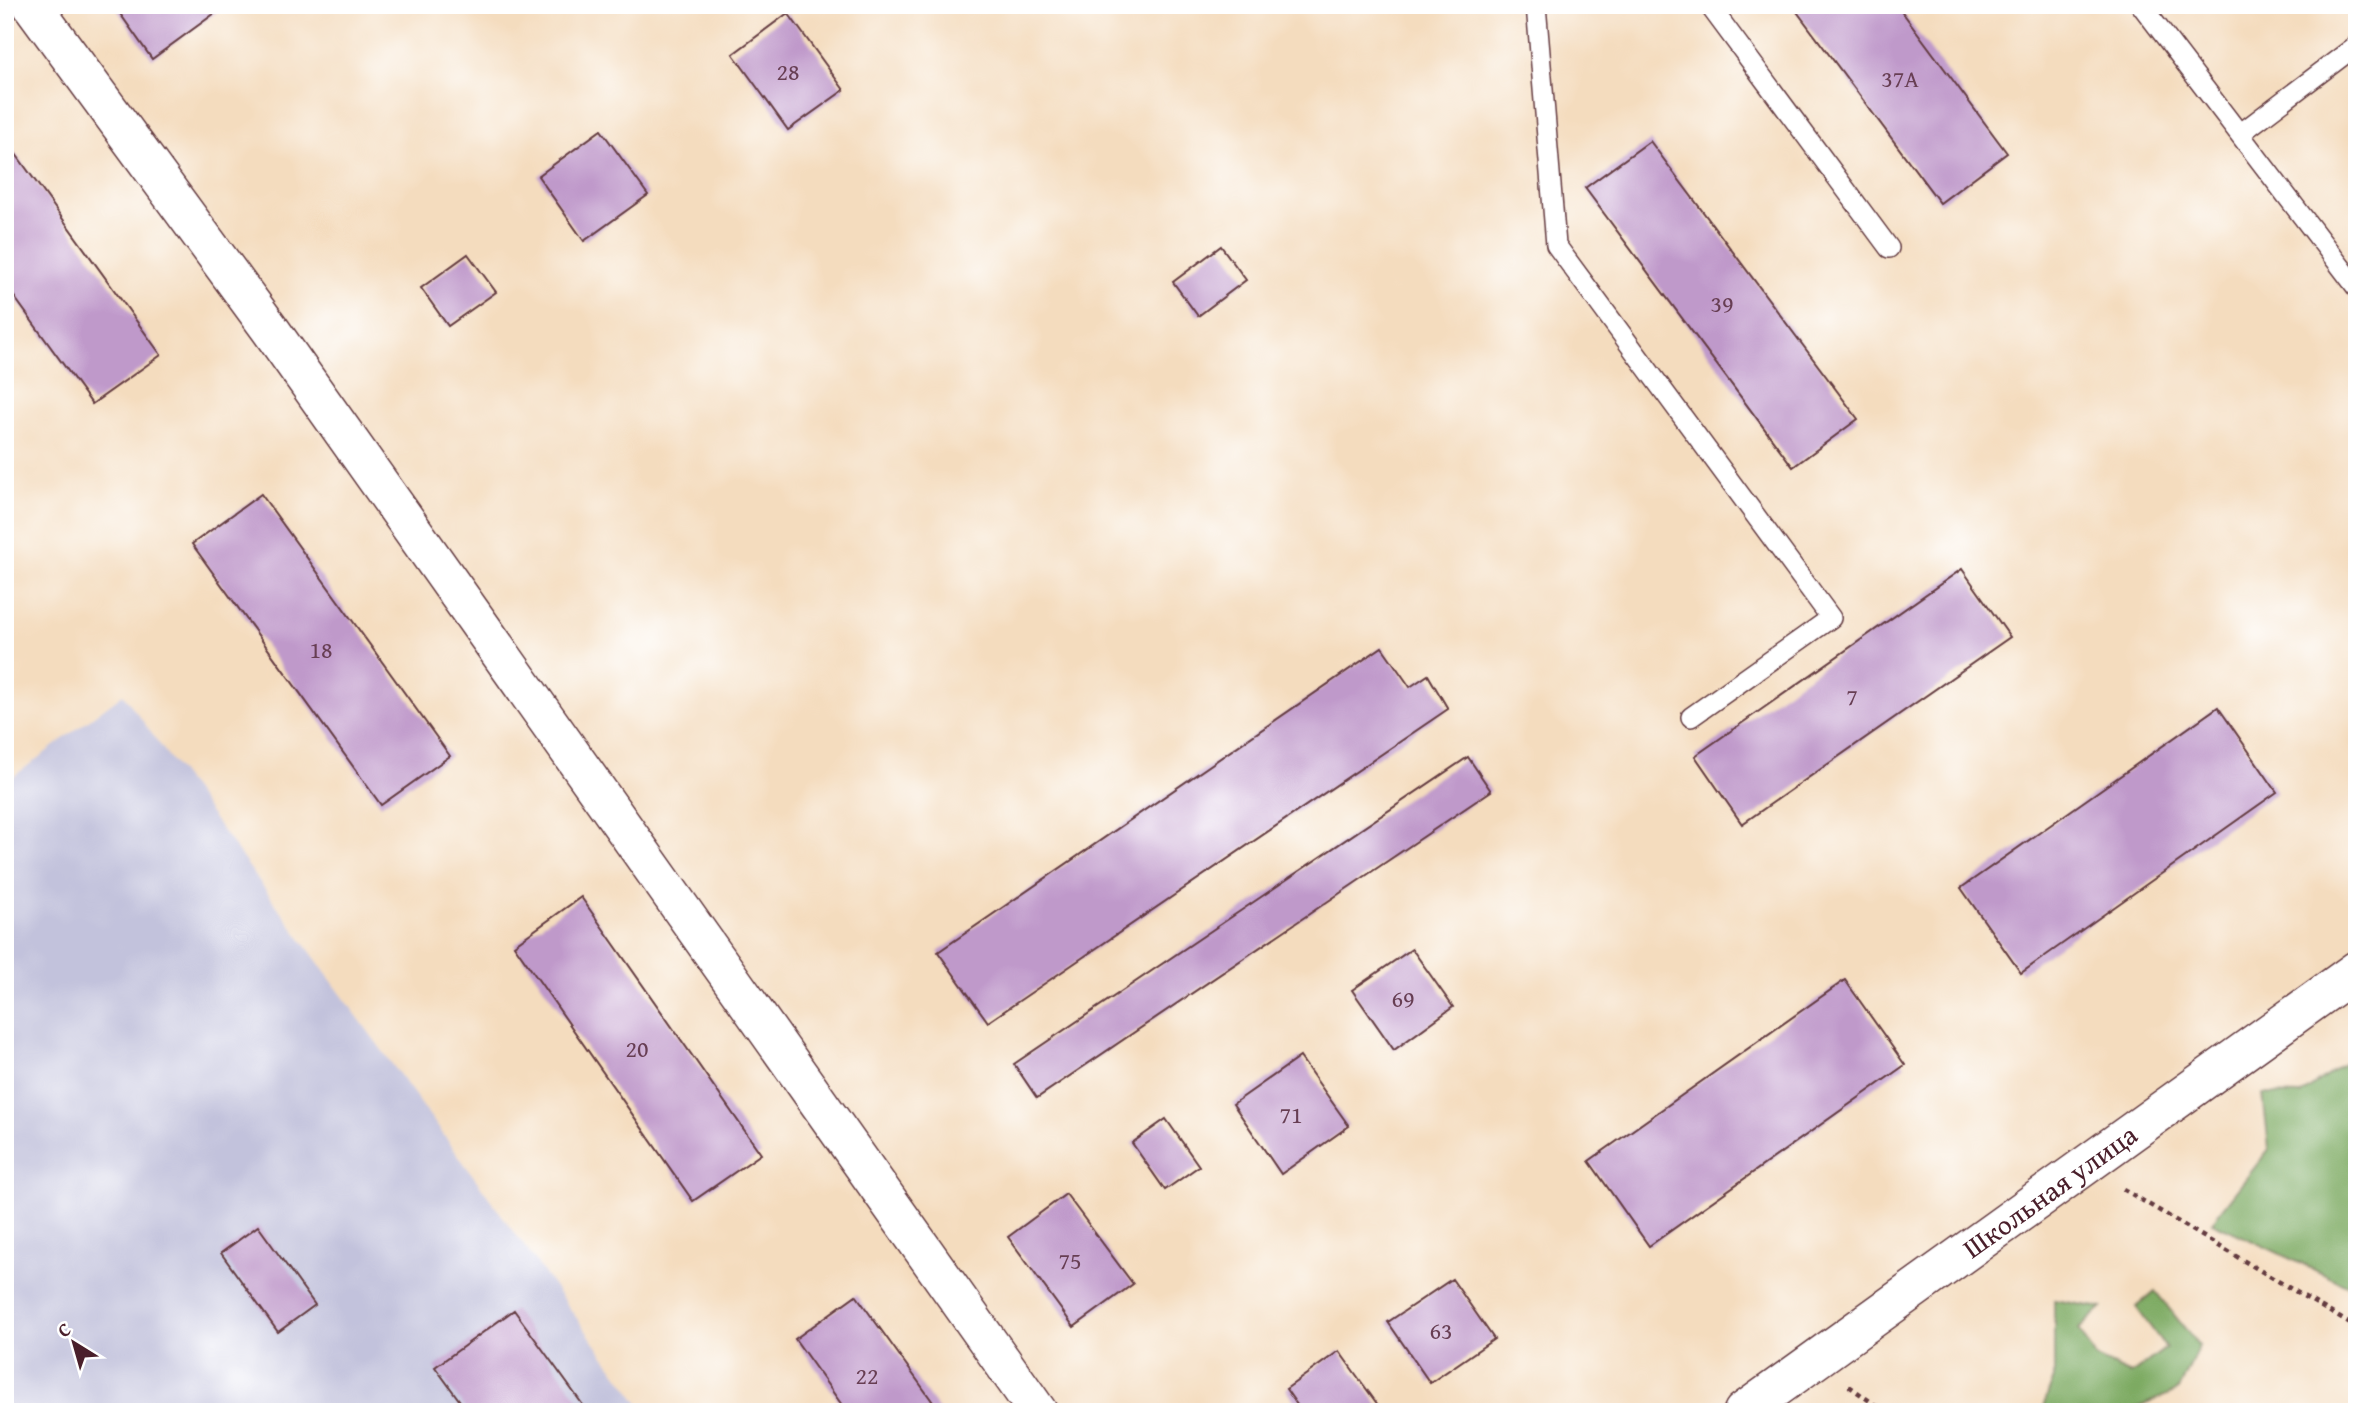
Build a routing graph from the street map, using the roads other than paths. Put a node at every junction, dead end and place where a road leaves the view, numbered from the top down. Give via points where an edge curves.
1 (32, 5) edge
2 (1536, 5) edge
3 (1709, 5) edge
4 (2141, 5) edge
5 (2357, 45) edge
6 (2241, 133) junction
7 (1889, 248) dead end
8 (2357, 288) edge
9 (1691, 717) dead end
10 (2357, 970) edge
11 (1038, 1412) edge
12 (1743, 1412) edge

1 - 11 street via 294,363
2 - 9 lane via 1556,245 1831,618
3 - 7 lane
4 - 6 lane
5 - 6 lane
6 - 8 lane
10 - 12 street, Школьная улица

